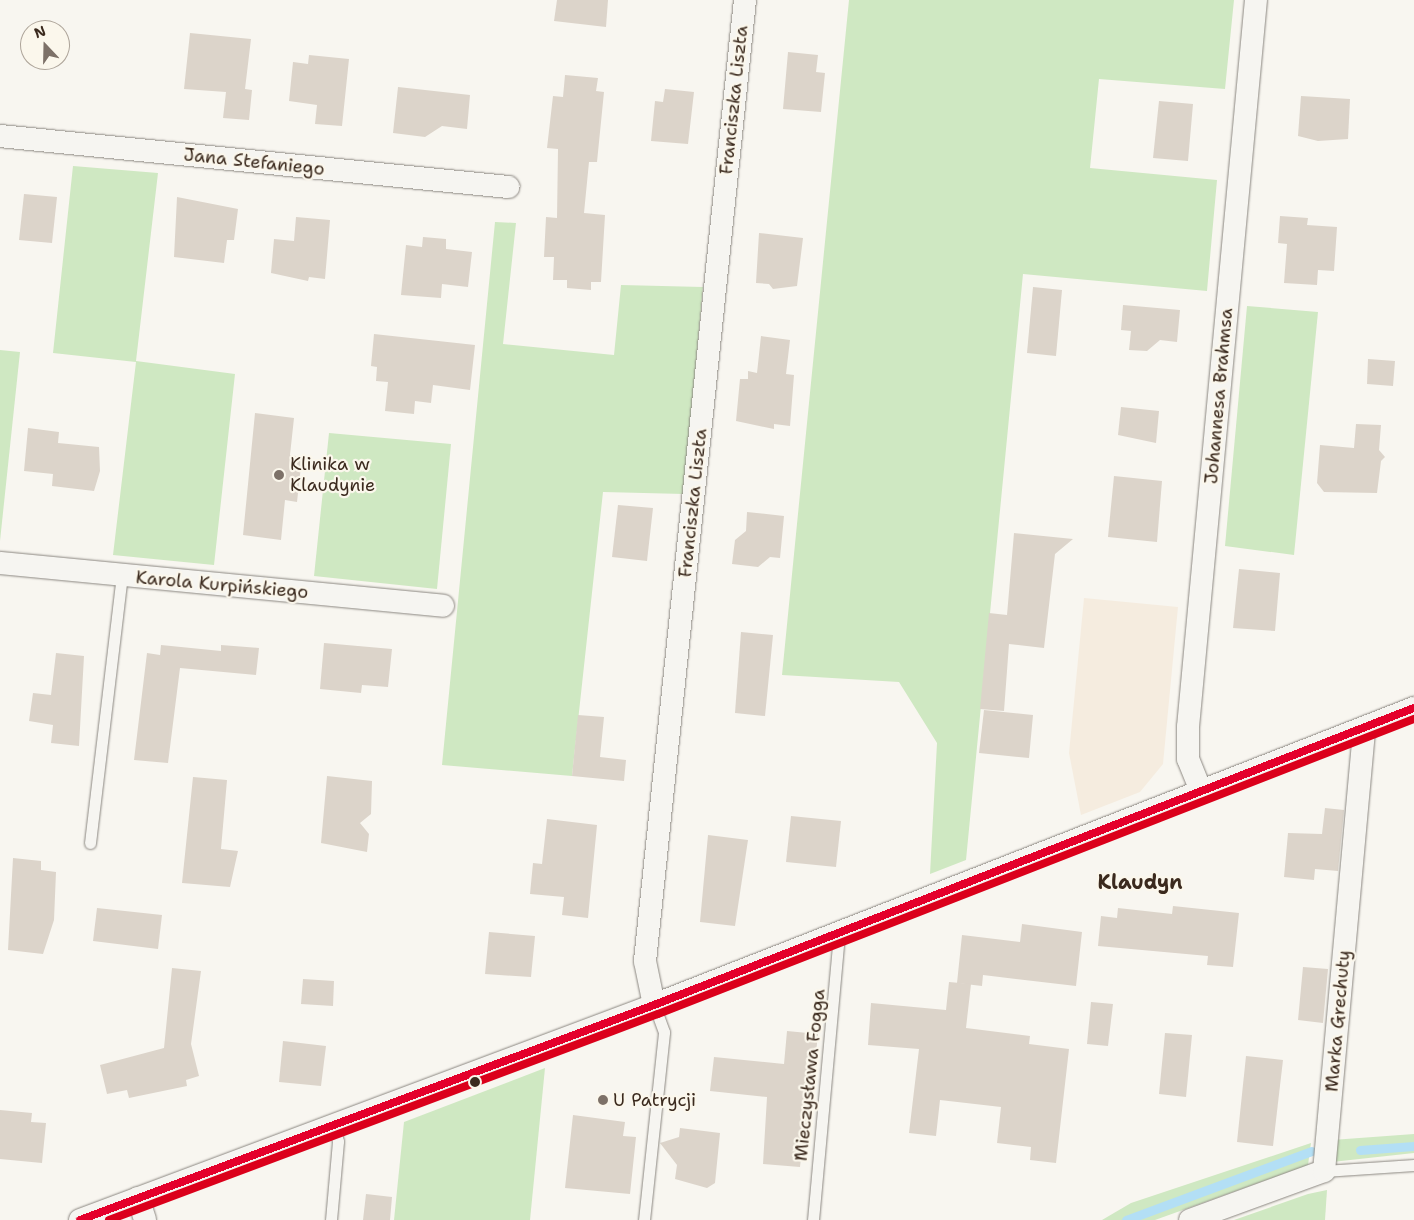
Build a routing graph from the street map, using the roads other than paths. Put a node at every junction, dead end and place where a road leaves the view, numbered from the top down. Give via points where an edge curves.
1 (745, 0) edge
2 (1256, 0) edge
3 (0, 136) edge
4 (508, 187) dead end
5 (0, 563) edge
6 (122, 575) junction
7 (443, 606) dead end
8 (1414, 708) edge
9 (1364, 729) junction
10 (1201, 791) junction
11 (90, 843) dead end
12 (839, 933) junction
13 (654, 1005) junction
14 (333, 1123) junction
15 (1414, 1165) edge
16 (1324, 1171) junction
17 (138, 1198) junction
18 (80, 1220) edge
19 (145, 1220) edge
20 (331, 1220) edge
21 (644, 1220) edge
22 (813, 1220) edge
23 (1190, 1220) edge

1 - 13 street, Franciszka Liszta via 645,961
2 - 10 street, Johannesa Brahmsa via 1188,727 1188,759
3 - 4 street, Jana Stefaniego
5 - 6 street, Karola Kurpińskiego
6 - 7 street, Karola Kurpińskiego
6 - 11 lane
8 - 9 street
9 - 10 street
9 - 16 street, Marka Grechuty
10 - 12 street
12 - 13 street
12 - 22 lane, Mieczysława Fogga
13 - 14 street
13 - 21 lane via 664,1032
14 - 17 street
14 - 20 lane via 338,1141
15 - 16 lane
16 - 23 street
17 - 18 street
17 - 19 street

